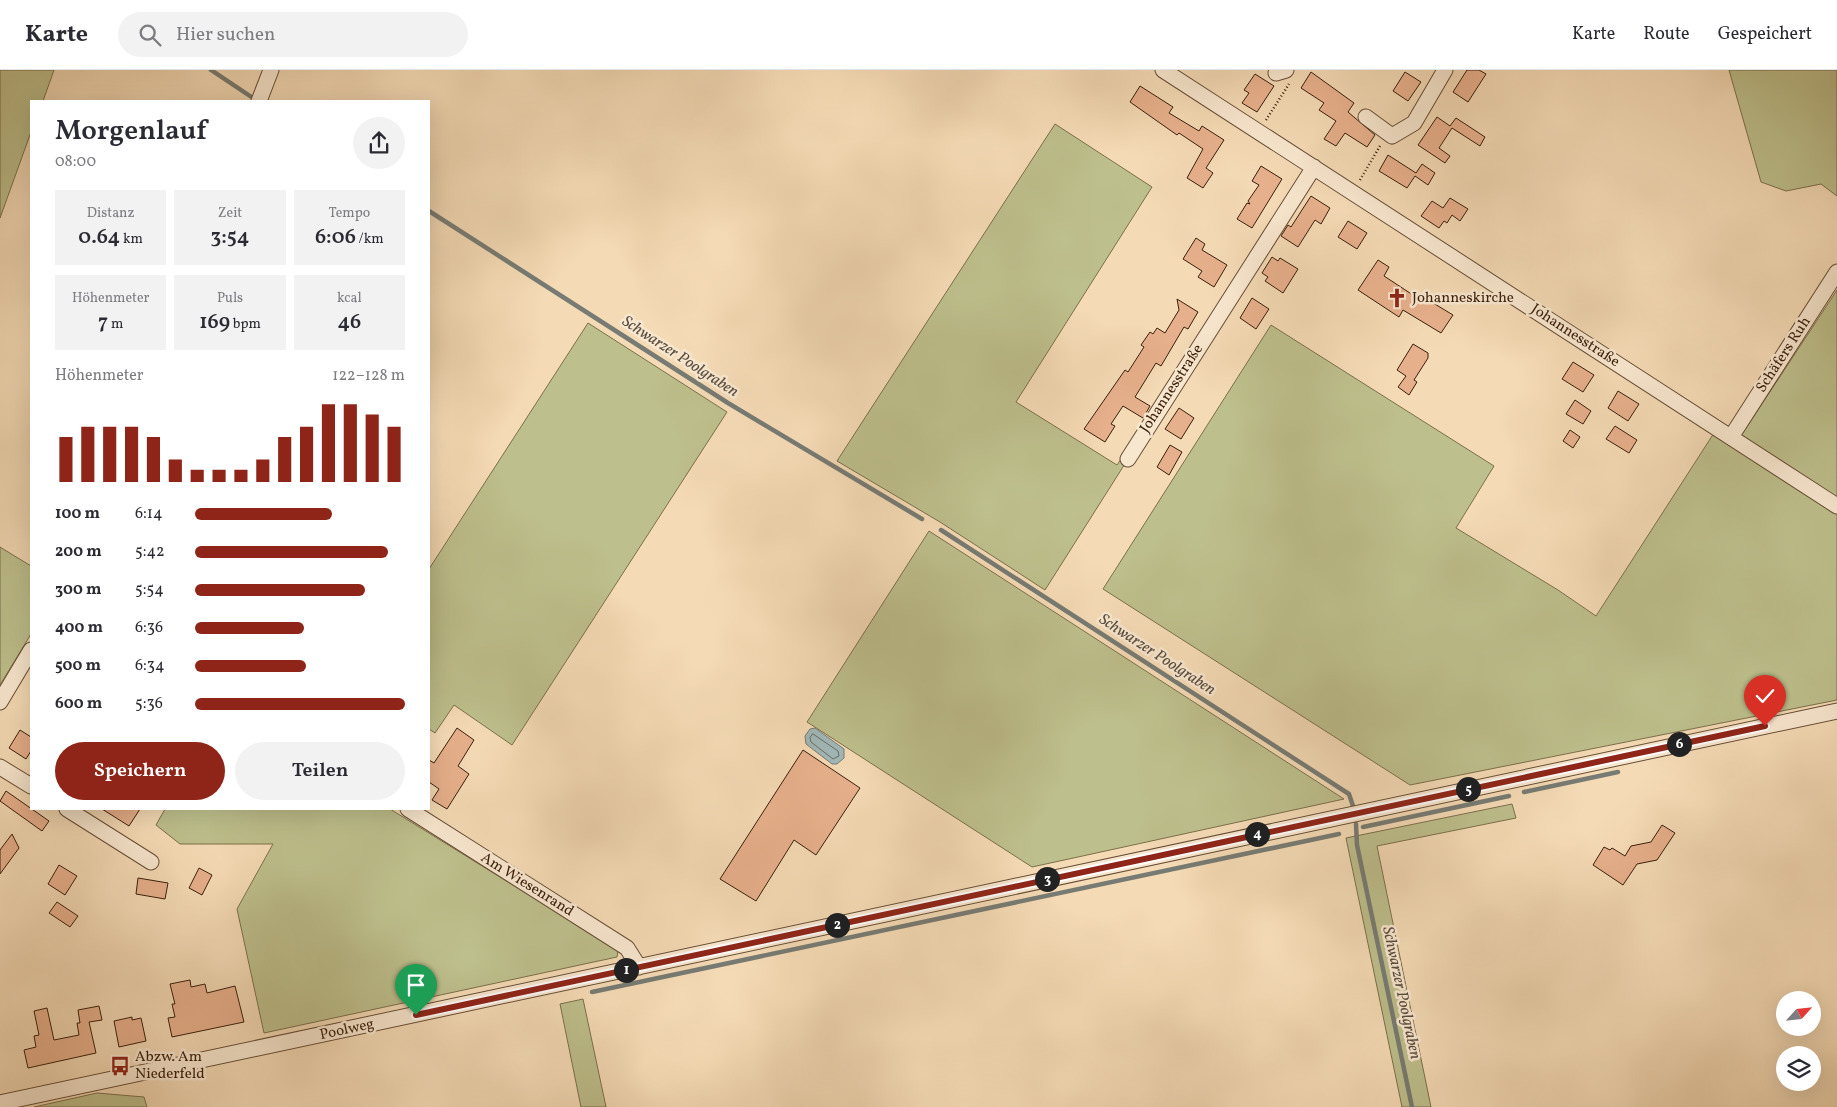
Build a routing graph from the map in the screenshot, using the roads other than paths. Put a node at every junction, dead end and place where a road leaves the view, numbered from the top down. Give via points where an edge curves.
1 (271, 70) edge
2 (1163, 70) edge
3 (1445, 70) edge
4 (259, 100) edge
5 (1366, 117) dead end
6 (1314, 167) junction
7 (1837, 272) edge
8 (1731, 437) junction
9 (1128, 459) dead end
10 (1837, 506) edge
11 (30, 652) edge
12 (0, 702) edge
13 (1837, 711) edge
14 (0, 767) edge
15 (30, 785) edge
16 (69, 810) edge
17 (410, 810) edge
18 (151, 862) dead end
19 (639, 967) junction
20 (0, 1103) edge

1 - 4 street
2 - 6 street, Johannesstraße
3 - 5 street via 1414,122 1392,136
6 - 8 street, Johannesstraße
6 - 9 street, Johannesstraße
7 - 8 street, Schäfers Ruh
8 - 10 street, Johannesstraße
11 - 12 street
13 - 19 street, Poolweg
14 - 15 street
16 - 18 street
17 - 19 street, Am Wiesenrand via 627,948
19 - 20 street, Poolweg

